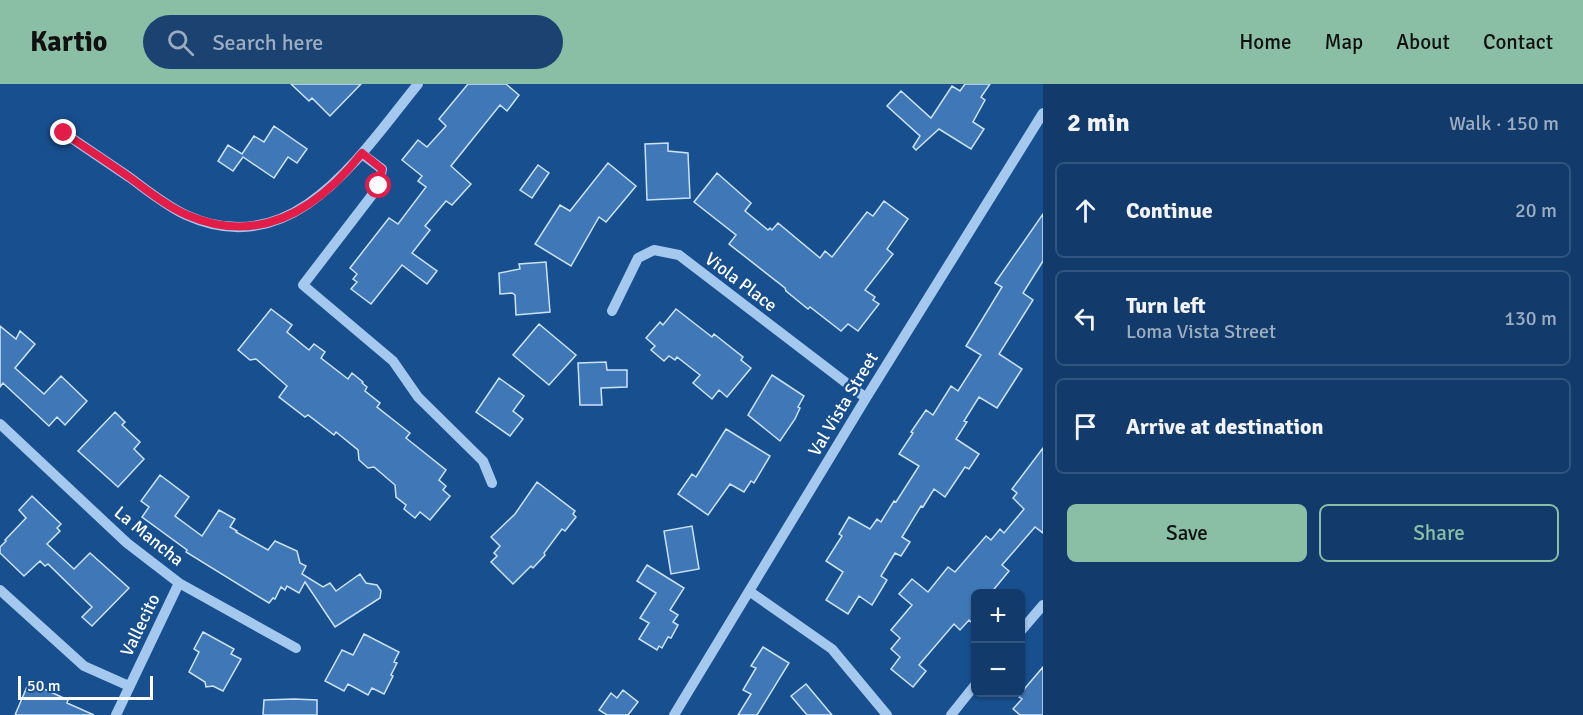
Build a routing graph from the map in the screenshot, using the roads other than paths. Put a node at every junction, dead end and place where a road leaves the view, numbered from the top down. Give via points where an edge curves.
1 (418, 84) edge
2 (1043, 113) edge
3 (64, 133) dead end
4 (362, 153) junction
5 (612, 311) dead end
6 (866, 398) junction
7 (0, 424) edge
8 (492, 483) dead end
9 (179, 583) junction
10 (0, 590) edge
11 (748, 591) junction
12 (1043, 605) edge
13 (1025, 626) edge
14 (296, 648) dead end
15 (129, 686) junction
16 (971, 690) edge
17 (116, 715) edge
18 (674, 715) edge
19 (887, 715) edge
20 (951, 715) edge

1 - 4 street
2 - 6 street, Val Vista Street
3 - 4 street via 186,215 221,225 255,227 287,218 318,198
4 - 8 street via 382,169 379,186 303,285 393,361 418,397 483,461
5 - 6 street, Viola Place via 638,258 654,250 679,255
6 - 11 street, Val Vista Street
7 - 9 street, La Mancha via 127,543
9 - 14 street, La Mancha
9 - 15 street, Vallecito
10 - 15 street via 84,666
11 - 18 street, Val Vista Street
11 - 19 street via 832,649
12 - 13 street
15 - 17 street, Vallecito
16 - 20 street

